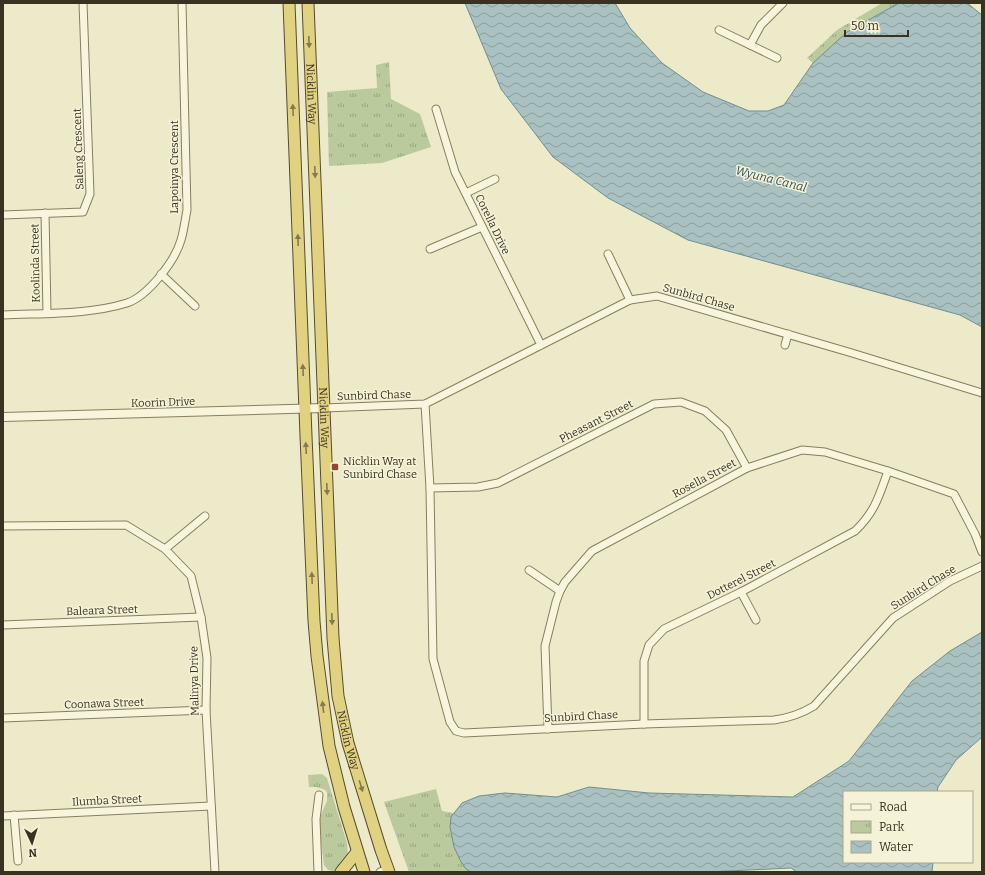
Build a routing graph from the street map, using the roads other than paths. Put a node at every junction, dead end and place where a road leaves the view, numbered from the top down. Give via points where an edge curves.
1 (83, 3) edge
2 (182, 3) edge
3 (289, 3) edge
4 (308, 3) edge
5 (783, 3) edge
6 (719, 30) dead end
7 (750, 45) junction
8 (777, 58) dead end
9 (436, 109) dead end
10 (494, 179) dead end
11 (466, 193) junction
12 (45, 213) junction
13 (3, 215) edge
14 (482, 227) junction
15 (430, 249) dead end
16 (608, 254) dead end
17 (161, 274) junction
18 (630, 300) junction
19 (195, 306) dead end
20 (46, 313) junction
21 (3, 315) edge
22 (788, 334) junction
23 (541, 345) junction
24 (784, 345) dead end
25 (982, 393) edge
26 (425, 404) junction
27 (305, 408) junction
28 (324, 408) junction
29 (3, 417) edge
30 (747, 468) junction
31 (888, 471) junction
32 (430, 488) junction
33 (205, 516) dead end
34 (3, 526) edge
35 (165, 549) junction
36 (982, 552) edge
37 (982, 566) edge
38 (530, 570) dead end
39 (560, 591) junction
40 (741, 592) junction
41 (201, 617) junction
42 (756, 620) dead end
43 (3, 625) edge
44 (206, 710) junction
45 (3, 718) edge
46 (644, 724) junction
47 (548, 728) junction
48 (319, 795) dead end
49 (211, 806) junction
50 (14, 815) junction
51 (3, 816) edge
52 (357, 852) junction
53 (18, 861) dead end
54 (386, 871) edge
55 (215, 872) edge
56 (318, 872) edge
57 (341, 872) edge
58 (364, 872) edge

1 - 12 street, Saleng Crescent via 90,194 83,212
2 - 17 street, Lapoinya Crescent via 187,210 180,241 173,258
27 -> 3 highway, Nicklin Way
4 -> 28 highway, Nicklin Way
5 - 7 street via 761,25
6 - 7 street
7 - 8 street
9 - 11 street, Corella Drive via 455,172
10 - 11 street
11 - 14 street, Corella Drive
12 - 13 street, Saleng Crescent
12 - 20 street, Koolinda Street
14 - 15 street
14 - 23 street, Corella Drive
16 - 18 street
17 - 19 street
17 - 20 street, Lapoinya Crescent via 148,290 128,303 91,311
18 - 22 street, Sunbird Chase via 657,296
18 - 23 street, Sunbird Chase
20 - 21 street, Lapoinya Crescent
22 - 24 street
22 - 25 street, Sunbird Chase
23 - 26 street, Sunbird Chase
26 - 28 street, Sunbird Chase
26 - 32 street, Sunbird Chase
27 - 28 street, Koorin Drive
27 - 29 street, Koorin Drive
52 -> 27 highway, Nicklin Way via 329,746 320,688 314,620
28 -> 54 highway, Nicklin Way via 333,638 338,696 348,743
30 - 31 street, Rosella Street via 802,450 825,452
30 - 32 street, Pheasant Street via 726,430 705,411 681,402 654,404 498,483 478,487
30 - 39 street, Rosella Street via 592,551
31 - 36 street, Rosella Street via 954,494
31 - 40 street, Dotterel Street via 873,510 855,531
32 - 47 street, Sunbird Chase via 433,659 450,722 456,731 464,733
33 - 35 street
34 - 35 street, Malinya Drive via 126,525
35 - 41 street, Malinya Drive via 191,576
37 - 46 street, Sunbird Chase via 950,581 893,618 814,706 800,714 774,720
38 - 39 street
39 - 47 street, Rosella Street via 545,646
40 - 42 street
40 - 46 street, Dotterel Street via 664,629 649,645 644,661
41 - 43 street, Baleara Street
41 - 44 street, Malinya Drive via 207,658
44 - 45 street, Coonawa Street
44 - 49 street, Malinya Drive
46 - 47 street, Sunbird Chase
48 - 56 street via 316,819
49 - 50 street, Ilumba Street
49 - 55 street, Malinya Drive
50 - 51 street, Ilumba Street
50 - 53 street
52 - 57 highway
52 - 58 highway, Nicklin Way

